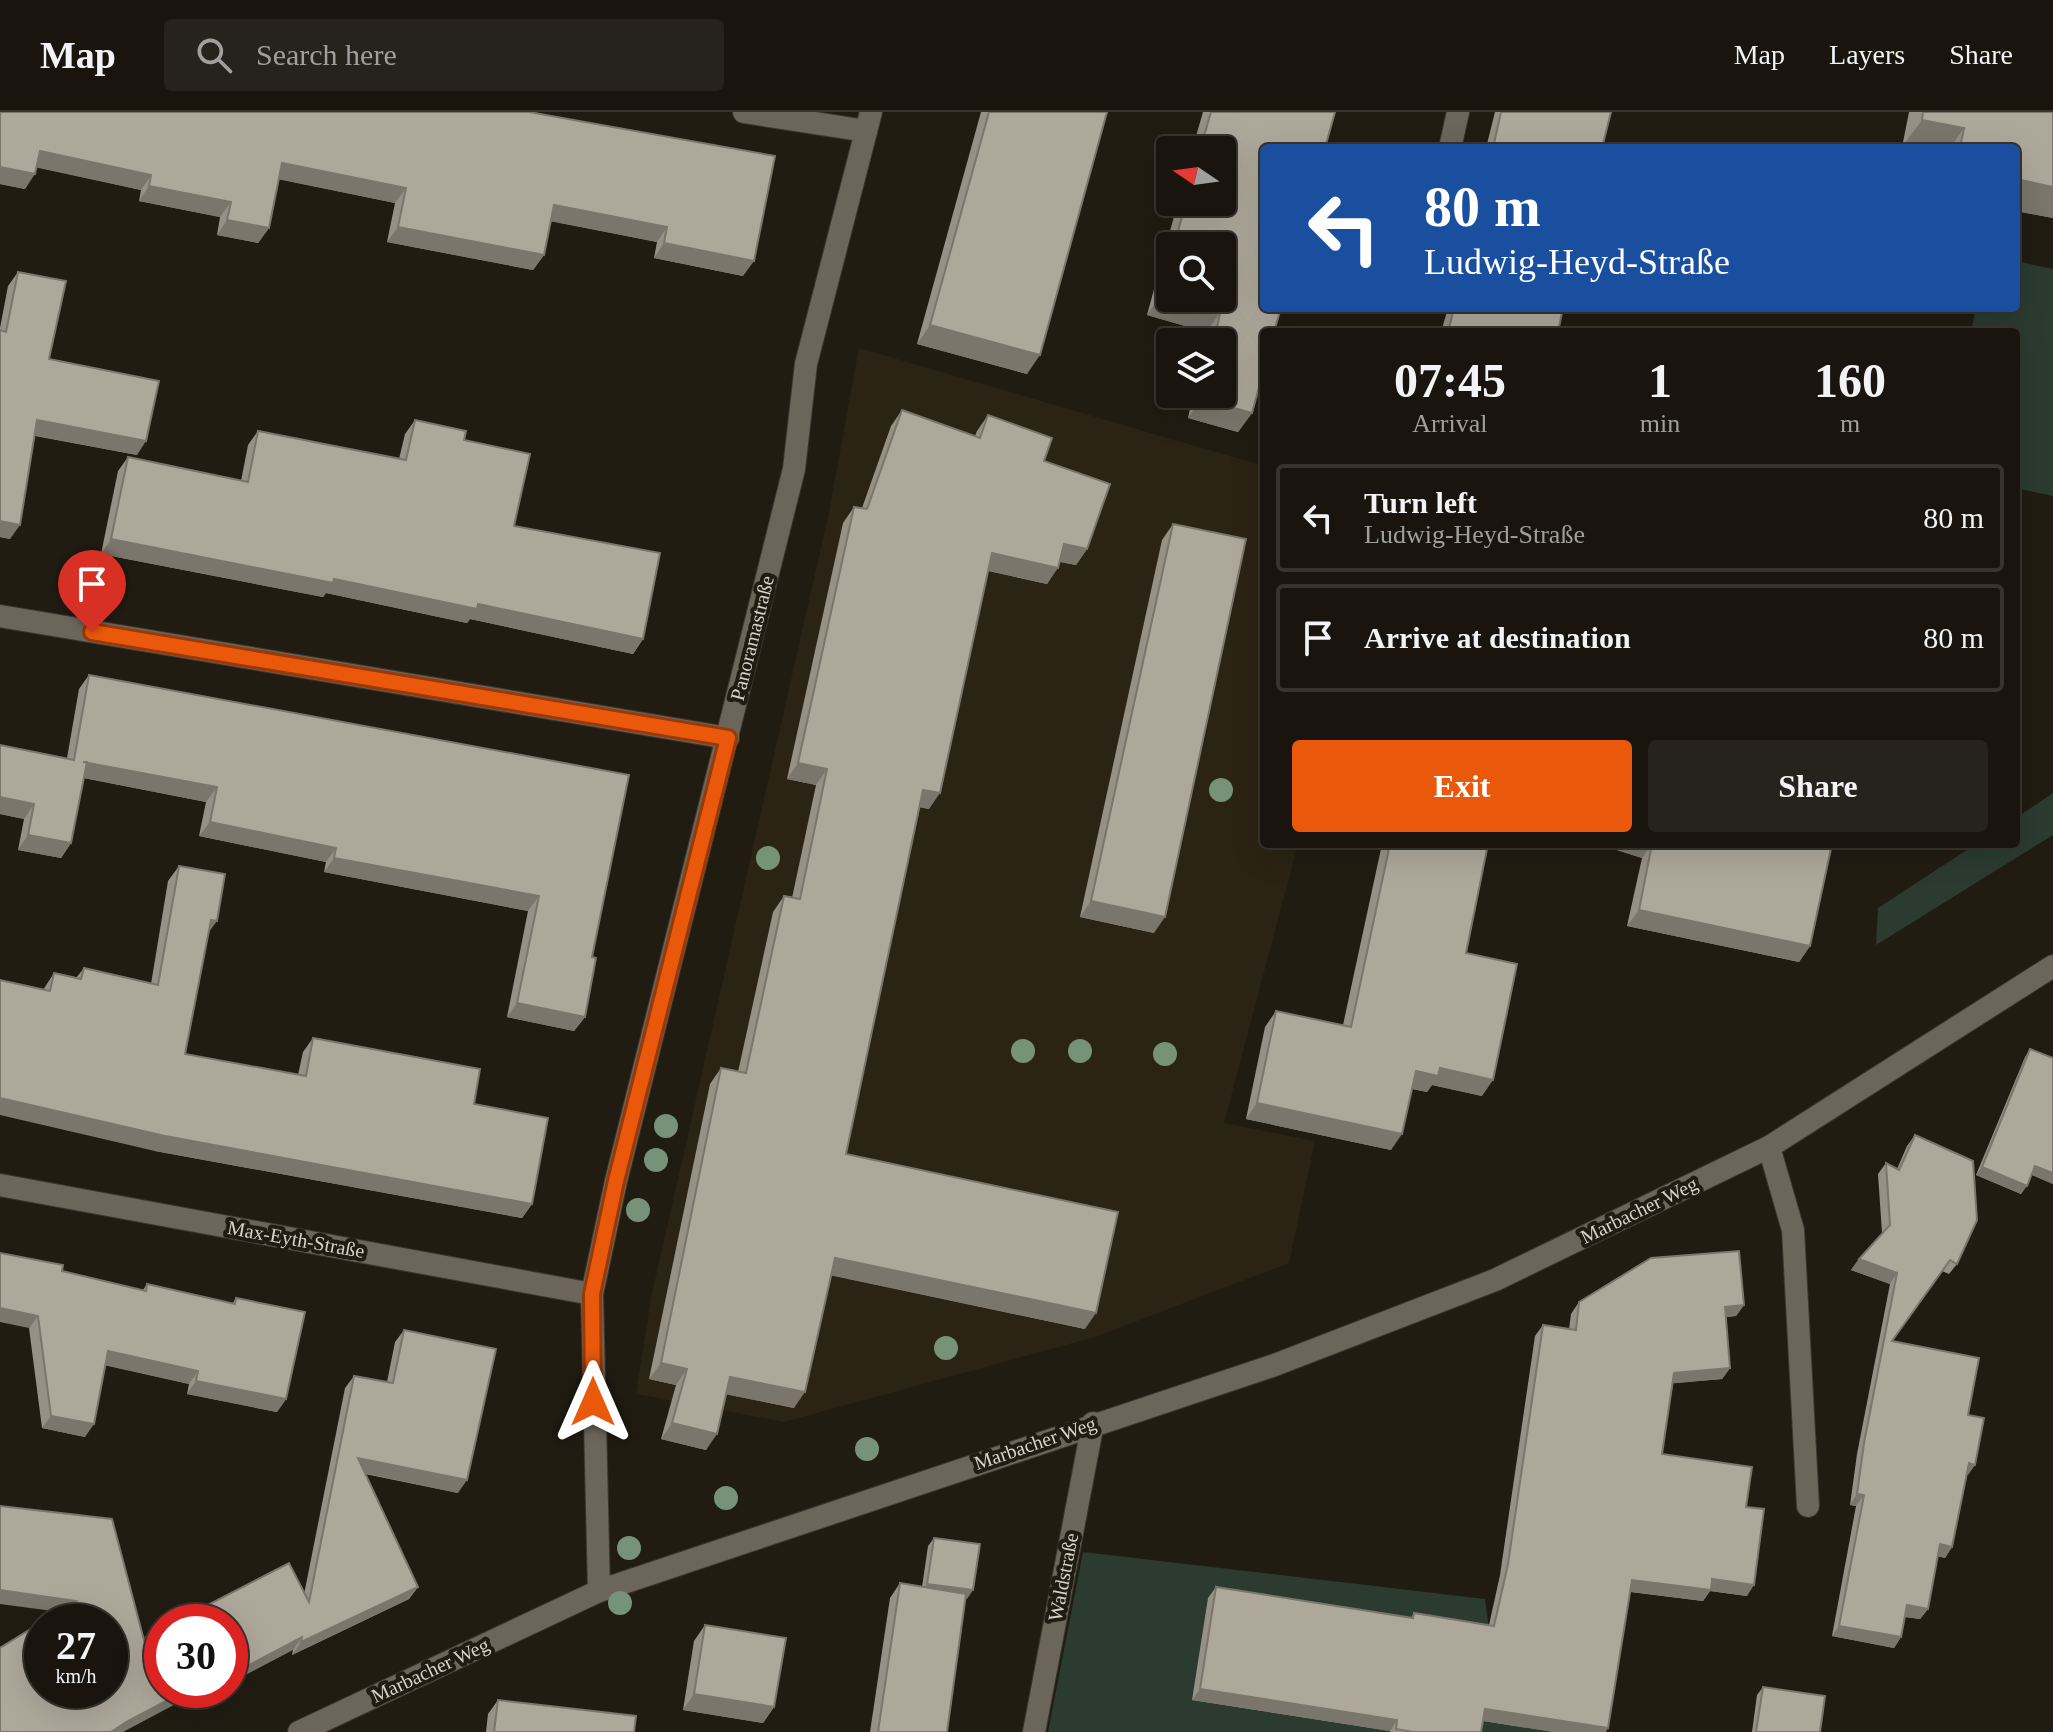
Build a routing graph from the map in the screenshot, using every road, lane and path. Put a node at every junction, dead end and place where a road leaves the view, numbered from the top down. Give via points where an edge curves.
1 (744, 112) edge
2 (1458, 112) edge
3 (869, 122) edge
4 (1451, 144) edge
5 (0, 616) edge
6 (728, 738) junction
7 (2053, 966) edge
8 (1769, 1147) junction
9 (0, 1185) edge
10 (592, 1294) junction
11 (1093, 1423) junction
12 (1808, 1506) dead end
13 (599, 1591) junction
14 (299, 1732) edge
15 (1034, 1732) edge

1 - 3 street
2 - 4 street
3 - 6 street, Panoramastraße via 806,364 794,469
5 - 6 street
6 - 10 street, Panoramastraße
7 - 8 street, Marbacher Weg
8 - 11 street, Marbacher Weg via 1495,1280 1272,1366
8 - 12 street via 1793,1230
9 - 10 street, Max-Eyth-Straße
10 - 13 street, Panoramastraße
11 - 13 street, Marbacher Weg
11 - 15 street, Waldstraße
13 - 14 street, Marbacher Weg

